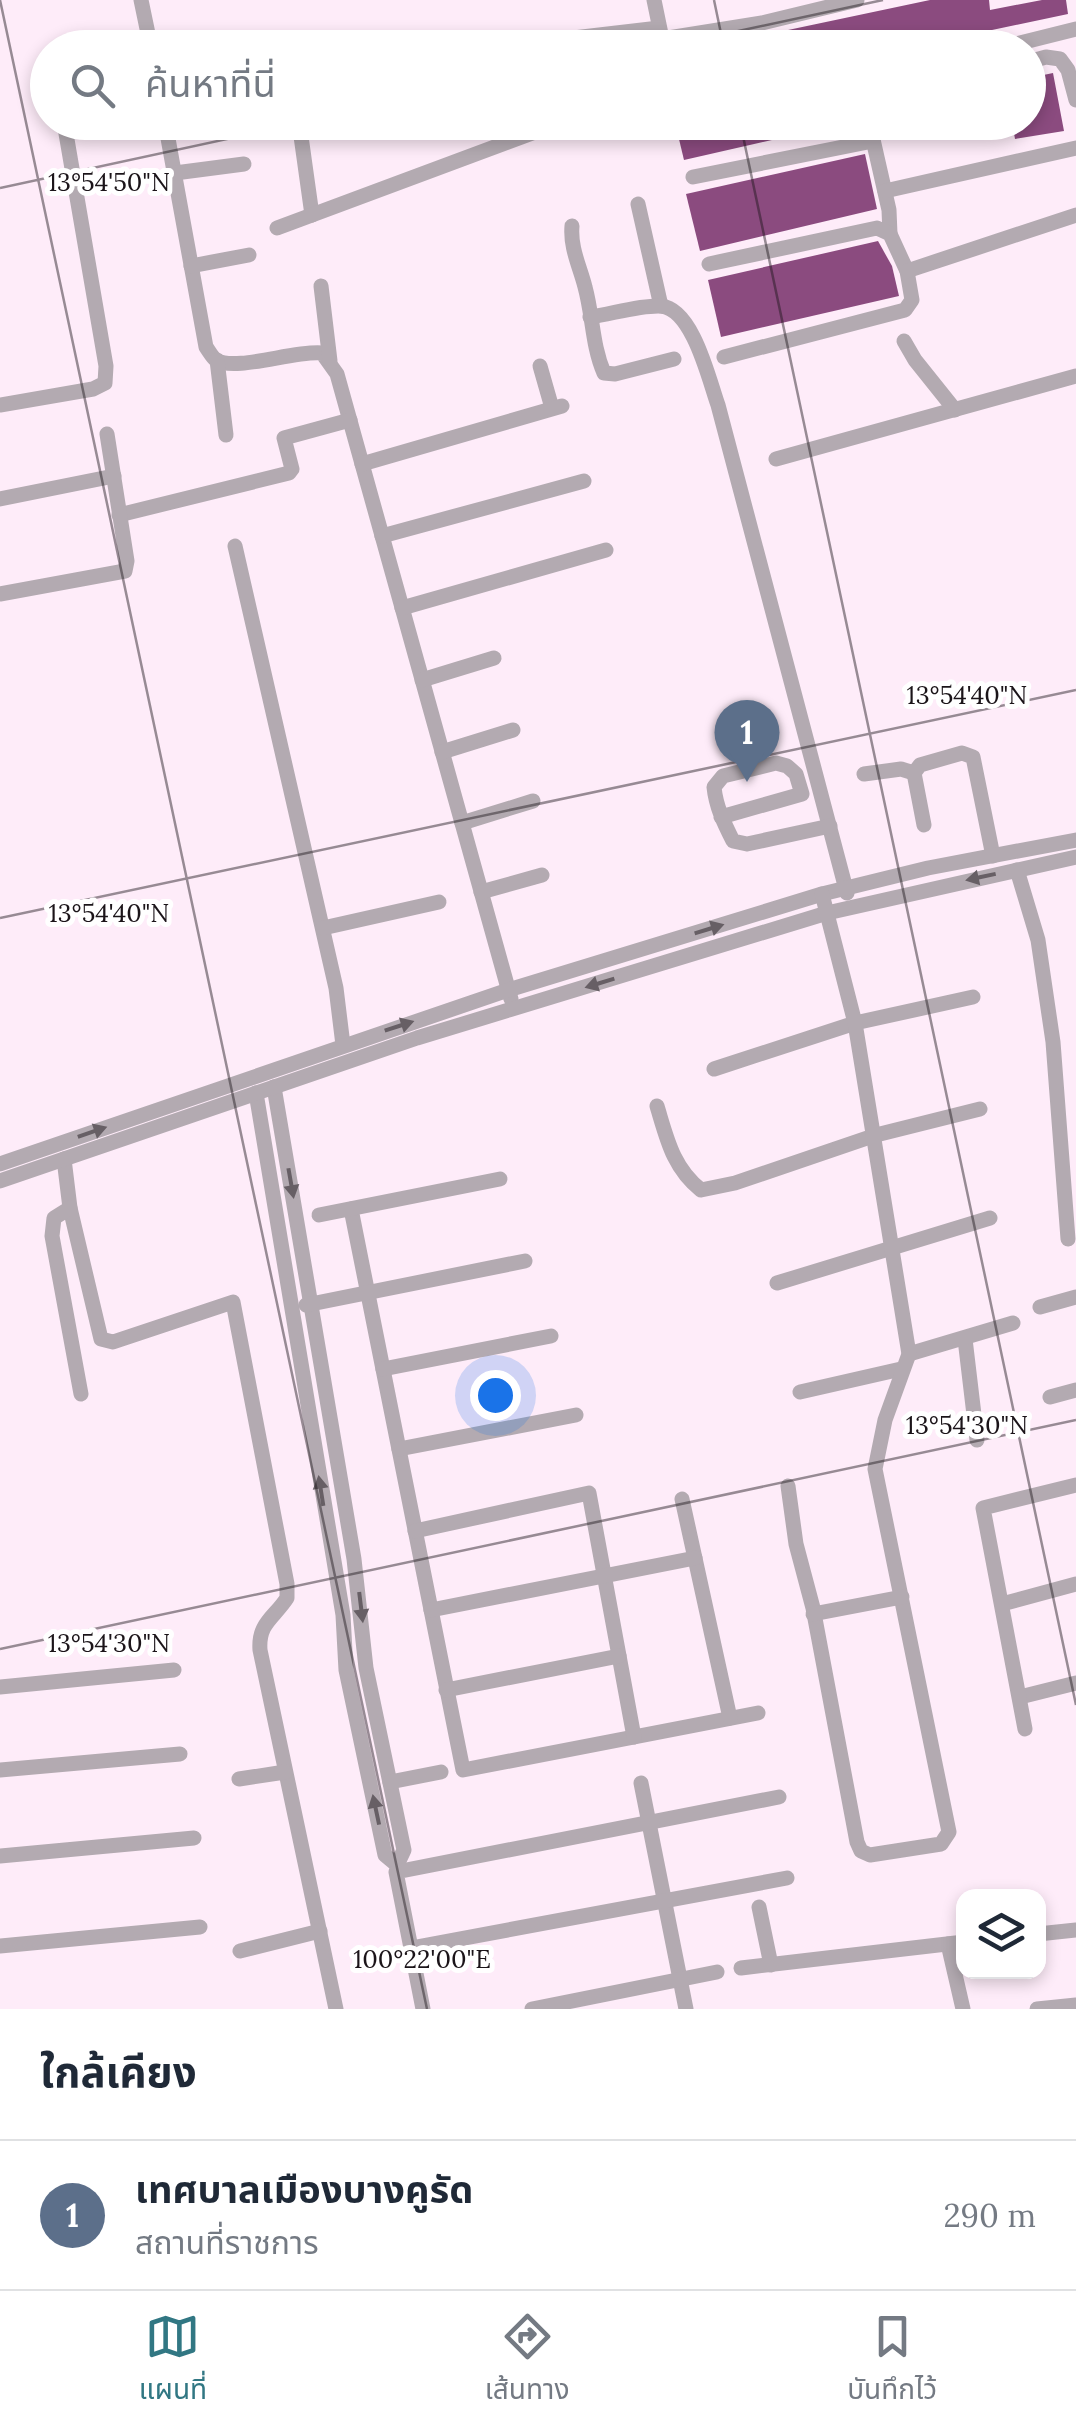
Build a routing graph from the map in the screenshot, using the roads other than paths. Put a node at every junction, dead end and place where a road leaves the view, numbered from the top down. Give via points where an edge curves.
1 (141, 0) edge
2 (654, 0) edge
3 (857, 0) edge
4 (1076, 29) edge
5 (148, 30) edge
6 (660, 30) edge
7 (715, 30) edge
8 (1046, 36) edge
9 (1046, 57) edge
10 (1075, 94) edge
11 (67, 140) edge
12 (169, 140) edge
13 (301, 140) edge
14 (514, 140) edge
15 (873, 141) joint
16 (1076, 148) edge
17 (244, 164) dead end
18 (175, 172) junction
19 (693, 177) dead end
20 (884, 191) junction
21 (638, 204) dead end
22 (312, 216) junction
23 (1076, 216) edge
24 (572, 226) dead end
25 (277, 228) dead end
26 (890, 234) junction
27 (250, 255) dead end
28 (709, 264) dead end
29 (192, 266) junction
30 (907, 271) junction
31 (320, 286) dead end
32 (662, 306) junction
33 (590, 317) junction
34 (904, 341) dead end
35 (724, 358) dead end
36 (674, 359) dead end
37 (216, 360) junction
38 (330, 362) junction
39 (540, 366) dead end
40 (1076, 376) edge
41 (0, 405) edge
42 (955, 410) junction
43 (350, 420) junction
44 (107, 434) dead end
45 (226, 435) dead end
46 (776, 459) dead end
47 (362, 464) junction
48 (114, 476) junction
49 (584, 481) dead end
50 (0, 499) edge
51 (120, 515) junction
52 (382, 536) junction
53 (236, 546) dead end
54 (606, 550) dead end
55 (0, 594) edge
56 (402, 608) junction
57 (494, 658) dead end
58 (422, 680) junction
59 (513, 730) dead end
60 (442, 752) junction
61 (914, 773) junction
62 (864, 774) dead end
63 (820, 788) junction
64 (802, 794) junction
65 (532, 801) dead end
66 (721, 816) junction
67 (462, 823) junction
68 (924, 825) dead end
69 (830, 826) junction
70 (1076, 840) edge
71 (993, 856) junction
72 (1076, 857) edge
73 (1016, 870) junction
74 (542, 875) dead end
75 (846, 887) junction
76 (481, 892) junction
77 (822, 894) junction
78 (440, 902) dead end
79 (850, 907) junction
80 (826, 913) junction
81 (323, 928) junction
82 (508, 990) junction
83 (973, 997) dead end
84 (514, 1009) junction
85 (855, 1023) junction
86 (342, 1045) junction
87 (714, 1069) dead end
88 (274, 1087) junction
89 (256, 1093) junction
90 (657, 1106) dead end
91 (980, 1108) dead end
92 (876, 1135) junction
93 (64, 1159) junction
94 (0, 1164) edge
95 (500, 1179) dead end
96 (0, 1181) edge
97 (70, 1208) junction
98 (351, 1209) junction
99 (319, 1215) dead end
100 (990, 1218) dead end
101 (1068, 1239) dead end
102 (892, 1250) junction
103 (526, 1261) dead end
104 (776, 1283) dead end
105 (368, 1292) junction
106 (1076, 1296) edge
107 (313, 1304) junction
108 (1040, 1307) dead end
109 (292, 1308) junction
110 (1013, 1323) dead end
111 (551, 1336) dead end
112 (965, 1339) junction
113 (905, 1362) junction
114 (383, 1369) junction
115 (1076, 1390) edge
116 (800, 1392) dead end
117 (81, 1394) dead end
118 (1050, 1397) dead end
119 (576, 1415) dead end
120 (977, 1440) dead end
121 (399, 1449) junction
122 (1076, 1485) edge
123 (788, 1486) dead end
124 (682, 1499) dead end
125 (348, 1520) junction
126 (327, 1525) junction
127 (415, 1531) junction
128 (695, 1558) junction
129 (354, 1559) junction
130 (333, 1562) junction
131 (604, 1576) junction
132 (1076, 1584) edge
133 (902, 1597) junction
134 (1002, 1604) junction
135 (431, 1610) junction
136 (813, 1614) junction
137 (620, 1656) junction
138 (174, 1670) dead end
139 (1076, 1683) edge
140 (0, 1687) edge
141 (446, 1690) junction
142 (1020, 1697) junction
143 (758, 1713) dead end
144 (730, 1718) junction
145 (1026, 1728) dead end
146 (634, 1737) junction
147 (180, 1754) dead end
148 (0, 1770) edge
149 (285, 1772) junction
150 (440, 1772) dead end
151 (239, 1779) dead end
152 (390, 1782) junction
153 (640, 1783) dead end
154 (779, 1797) dead end
155 (648, 1822) junction
156 (194, 1838) dead end
157 (0, 1856) edge
158 (397, 1869) junction
159 (787, 1878) dead end
160 (664, 1900) junction
161 (759, 1907) dead end
162 (200, 1927) dead end
163 (320, 1930) junction
164 (1076, 1930) edge
165 (1046, 1933) edge
166 (956, 1943) edge
167 (0, 1946) edge
168 (411, 1948) junction
169 (240, 1951) dead end
170 (771, 1965) junction
171 (741, 1968) dead end
172 (717, 1972) dead end
173 (680, 1979) junction
174 (960, 1979) edge
175 (1076, 2005) edge
176 (336, 2009) edge
177 (422, 2009) edge
178 (532, 2009) edge
179 (686, 2009) edge
180 (964, 2009) edge
181 (1037, 2009) edge

1 - 5 street
2 - 6 street
3 - 7 street
4 - 8 street
9 - 10 street via 1060,59
11 - 41 street via 106,383
12 - 18 street
13 - 22 street
14 - 22 street
15 - 19 street
15 - 20 street
16 - 20 street
17 - 18 street
18 - 29 street
20 - 26 street
21 - 32 street
22 - 25 street
23 - 30 street
24 - 33 street
26 - 28 street via 877,228
26 - 30 street
27 - 29 street
29 - 37 street via 206,346
30 - 35 street via 912,300 905,310
31 - 38 street
32 - 33 street
32 - 63 street via 676,311 697,344 718,405
33 - 36 street via 604,372
34 - 42 street
37 - 38 street via 234,364 306,352 322,353
37 - 45 street
38 - 43 street
39 - 47 street via 557,407
40 - 42 street
42 - 46 street
43 - 47 street
43 - 51 street via 286,436 290,473
44 - 48 street
47 - 52 street
48 - 50 street
48 - 51 street
49 - 52 street
51 - 55 street via 125,570
52 - 56 street
53 - 81 street
54 - 56 street
56 - 58 street
57 - 58 street
58 - 60 street
59 - 60 street
60 - 67 street
61 - 62 street
61 - 68 street
61 - 71 street via 962,752 973,757
63 - 64 street
63 - 69 street
64 - 66 street
64 - 66 street via 796,774 776,763 723,776 714,788
65 - 67 street
66 - 69 street via 738,844
67 - 76 street
69 - 75 street
70 - 71 street
71 - 75 street
72 - 73 street
73 -> 79 street
73 - 101 street via 1038,940 1048,1008
74 - 76 street
75 - 77 street
75 - 79 street
76 - 82 street
77 - 80 street
82 -> 77 street
78 - 81 street
79 - 80 street
80 -> 84 street
80 - 85 street
81 - 86 street
82 - 84 street
86 -> 82 street
83 - 85 street
84 - 88 street
85 - 87 street
85 - 92 street
94 -> 86 street
88 - 89 street
88 -> 107 street
89 - 93 street
89 - 109 street
90 - 92 street via 672,1156 700,1190
91 - 92 street
92 - 102 street
93 - 96 street
93 - 97 street
95 - 98 street
97 - 117 street via 54,1218 52,1236
97 - 149 street via 101,1339 112,1342 232,1302 288,1584 288,1598 259,1635
98 - 99 street
98 - 105 street
100 - 102 street
102 - 104 street
102 - 113 street
103 - 105 street
105 - 107 street
105 - 114 street
106 - 108 street
107 - 109 street
107 - 125 street
126 -> 109 street
110 - 112 street
111 - 114 street
112 - 113 street
112 - 120 street
113 - 116 street
113 - 133 street via 875,1469
114 - 121 street
115 - 118 street
119 - 121 street
121 - 127 street
122 - 134 street via 983,1508
123 - 136 street
124 - 128 street
125 - 126 street
125 - 129 street
126 - 130 street
127 - 131 street via 589,1493
127 - 135 street
128 - 131 street
128 - 144 street
129 - 130 street
129 -> 152 street via 366,1668
158 -> 130 street via 385,1855 346,1670
131 - 135 street
131 - 137 street
132 - 134 street
133 - 136 street
133 - 136 street via 949,1832 941,1844 860,1851
134 - 142 street
135 - 141 street
137 - 141 street
137 - 146 street
138 - 140 street
139 - 142 street
141 - 146 street via 462,1770
142 - 145 street
143 - 144 street
144 - 146 street
147 - 148 street
149 - 151 street
149 - 163 street
150 - 152 street
152 - 158 street via 404,1850
153 - 155 street
154 - 155 street
155 - 158 street
155 - 160 street
156 - 157 street
158 - 168 street
159 - 160 street
160 - 168 street
160 - 173 street
161 - 170 street
162 - 167 street
163 - 169 street
163 - 176 street
164 - 165 street
166 - 170 street
168 - 177 street
170 - 171 street
172 - 173 street
173 - 178 street
173 - 179 street
174 - 180 street
175 - 181 street

